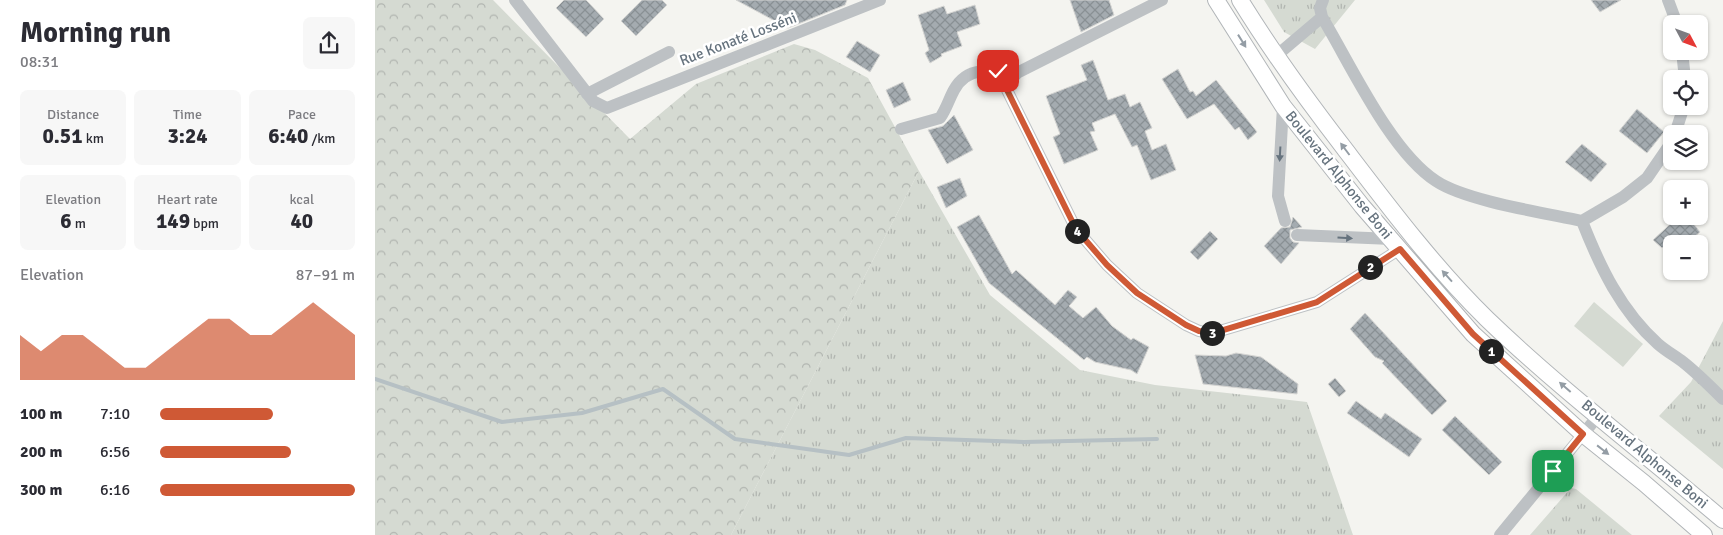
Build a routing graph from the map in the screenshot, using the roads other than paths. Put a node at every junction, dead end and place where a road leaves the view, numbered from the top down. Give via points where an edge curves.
1 (515, 0) edge
2 (880, 0) edge
3 (1162, 0) edge
4 (1216, 0) edge
5 (1240, 0) edge
6 (1323, 0) edge
7 (1668, 0) edge
8 (1674, 15) edge
9 (1322, 17) junction
10 (669, 52) dead end
11 (1276, 56) junction
12 (1014, 76) junction
13 (587, 94) junction
14 (1283, 106) junction
15 (901, 129) dead end
16 (1663, 155) edge
17 (1285, 221) dead end
18 (1582, 221) junction
19 (1297, 235) dead end
20 (1396, 244) junction
21 (1723, 398) edge
22 (1598, 416) junction
23 (1583, 434) junction
24 (1723, 520) edge
25 (1500, 535) edge
26 (1704, 535) edge

1 - 13 street
2 - 13 street, Rue Konaté Losséni via 607,108 597,105
3 - 12 street
4 -> 14 main road, Boulevard Alphonse Boni
5 - 11 main road, Boulevard Alphonse Boni
6 - 9 street via 1320,8
7 - 8 street
9 - 11 street
9 - 18 street via 1397,144 1422,171 1437,182 1471,196
10 - 13 street
22 -> 11 main road, Boulevard Alphonse Boni via 1487,319 1455,285 1377,192
12 - 15 street via 998,71 970,73 961,80 940,118
12 - 20 street via 1007,90 1076,229 1137,293 1199,331 1213,333 1317,302
14 -> 17 street via 1278,196
14 - 20 main road, Boulevard Alphonse Boni
16 - 18 street via 1647,178 1623,197
18 - 21 street via 1614,291 1632,316 1658,344
19 -> 20 street
20 - 23 main road, Boulevard Alphonse Boni via 1473,334
22 - 23 street
22 - 24 main road, Boulevard Alphonse Boni
23 - 25 street
23 -> 26 main road, Boulevard Alphonse Boni

